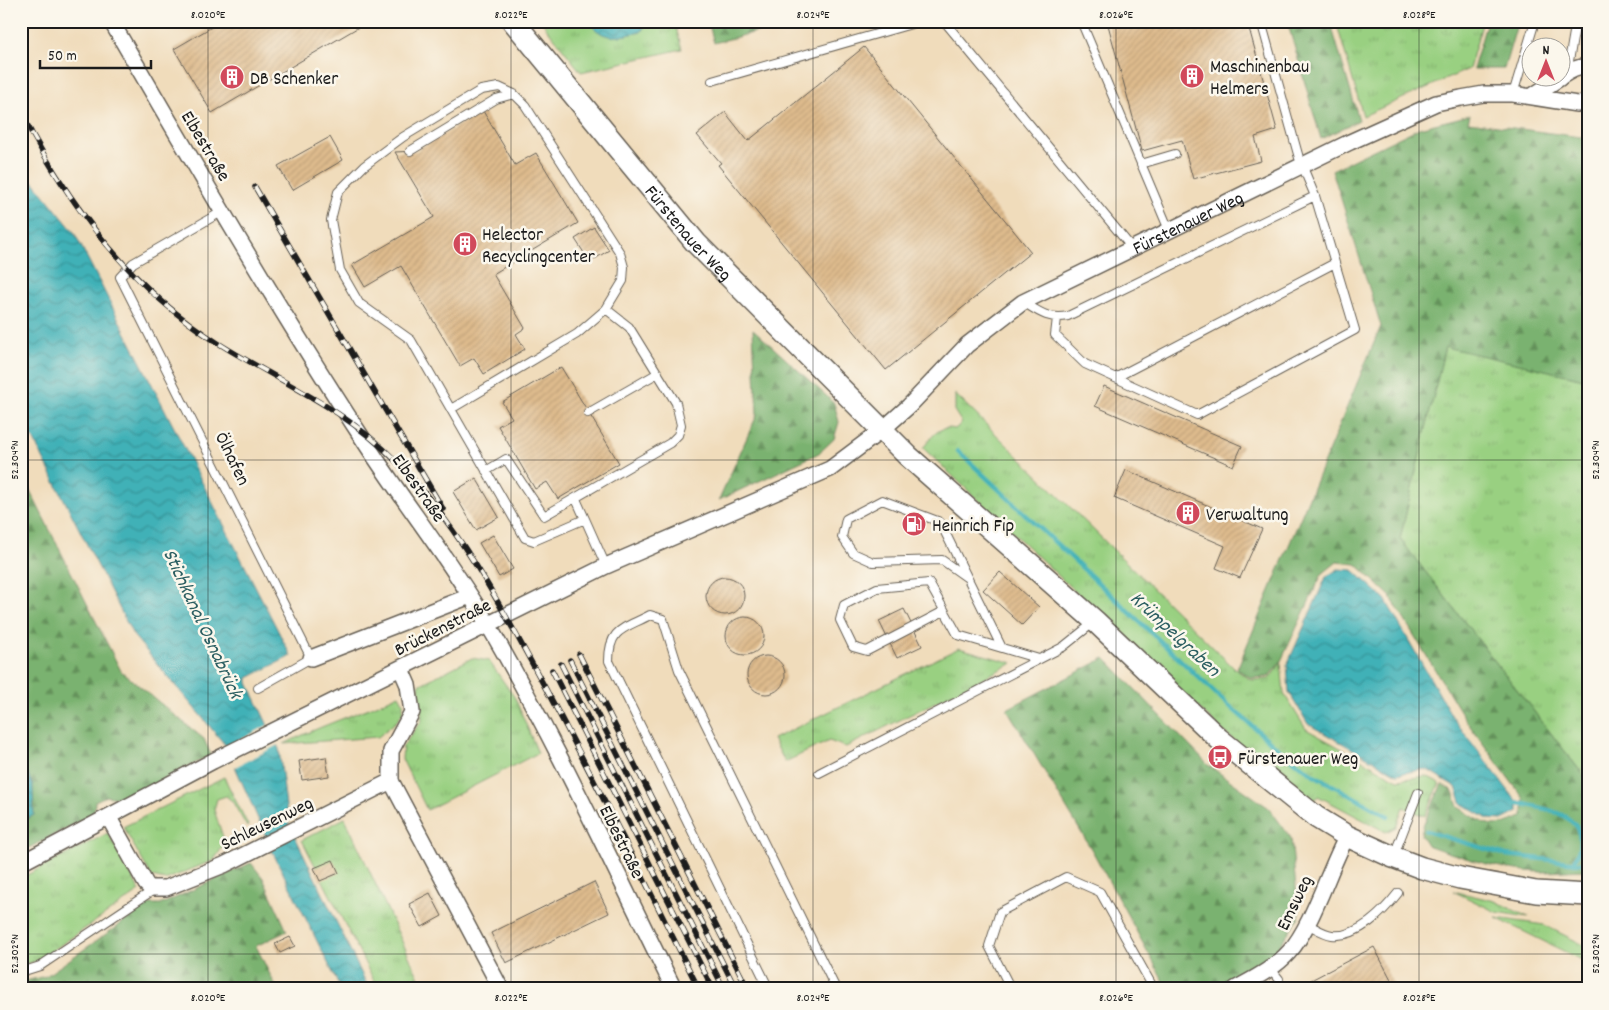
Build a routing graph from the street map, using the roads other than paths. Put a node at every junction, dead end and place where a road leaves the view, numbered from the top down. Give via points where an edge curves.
1 (111, 21) edge
2 (513, 21) edge
3 (922, 21) edge
4 (944, 21) edge
5 (1081, 21) edge
6 (1261, 21) edge
7 (1535, 21) edge
8 (1576, 21) edge
9 (1572, 44) edge
10 (1588, 68) edge
11 (1572, 71) edge
12 (712, 81) dead end
13 (1544, 88) edge
14 (514, 94) junction
15 (1513, 94) junction
16 (1532, 96) junction
17 (1588, 103) edge
18 (410, 151) dead end
19 (1175, 154) dead end
20 (1141, 164) junction
21 (1302, 166) junction
22 (1315, 196) junction
23 (223, 211) junction
24 (1169, 230) junction
25 (1132, 248) junction
26 (1335, 263) junction
27 (1023, 302) junction
28 (606, 309) junction
29 (1057, 318) junction
30 (658, 373) junction
31 (1115, 378) junction
32 (451, 409) junction
33 (588, 413) dead end
34 (882, 430) junction
35 (486, 471) junction
36 (576, 500) junction
37 (585, 519) junction
38 (606, 566) junction
39 (966, 577) junction
40 (470, 596) junction
41 (944, 611) junction
42 (1095, 621) junction
43 (488, 625) junction
44 (1002, 648) junction
45 (311, 658) junction
46 (1039, 659) junction
47 (401, 669) junction
48 (258, 688) dead end
49 (819, 773) dead end
50 (391, 781) junction
51 (1418, 793) dead end
52 (109, 818) junction
53 (1347, 836) junction
54 (1393, 857) junction
55 (21, 863) edge
56 (154, 889) junction
57 (1398, 892) dead end
58 (1588, 895) edge
59 (1307, 924) junction
60 (21, 972) edge
61 (1242, 987) edge
62 (501, 989) edge
63 (674, 989) edge
64 (769, 989) edge
65 (836, 989) edge
66 (1011, 989) edge
67 (1154, 989) edge

1 - 23 street, Elbestraße
2 - 34 street, Fürstenauer Weg via 696,243
3 - 12 lane
4 - 25 lane
5 - 20 lane
6 - 21 lane
7 - 15 lane
8 - 9 lane
10 - 11 street via 1582,66
13 - 16 street
14 - 18 lane via 496,98
14 - 28 lane via 525,105 620,253 623,281
14 - 32 lane via 499,88 481,90 403,137 364,166 338,192 331,220 340,270 359,303 411,340
15 - 16 street, Fürstenauer Weg
15 - 21 street, Fürstenauer Weg via 1484,94 1436,103
16 - 17 street, Fürstenauer Weg
19 - 20 lane
20 - 24 lane
21 - 22 lane
21 - 24 street, Fürstenauer Weg
22 - 26 lane
22 - 29 lane via 1068,316
23 - 40 street, Elbestraße via 359,434
23 - 45 lane, Ölhafen via 133,264 120,276
24 - 25 street, Fürstenauer Weg
25 - 27 street, Fürstenauer Weg
26 - 31 lane
26 - 31 lane via 1356,330 1197,415
27 - 29 lane via 1046,316
27 - 34 street, Fürstenauer Weg via 966,346
28 - 30 lane via 629,327
28 - 32 lane via 577,334
29 - 31 lane via 1055,335 1085,364
30 - 33 lane
30 - 36 lane via 680,414 678,435 670,444
32 - 35 lane
34 - 38 street, Brückenstraße via 830,469
34 - 42 street, Fürstenauer Weg
35 - 36 lane via 506,458 544,516
35 - 37 lane via 525,538 534,541
36 - 37 lane
37 - 38 lane
38 - 43 street, Brückenstraße
39 - 39 lane via 940,522 882,500 846,519 842,537 853,553 873,562 942,560
39 - 44 lane
40 - 43 street, Elbestraße
40 - 45 street
41 - 41 lane via 867,651 853,647 840,620 844,605 877,588 929,583
41 - 44 lane via 958,635
42 - 46 lane via 1063,647
42 - 53 street, Fürstenauer Weg via 1219,739 1316,817
43 - 47 street, Brückenstraße
43 - 63 street, Elbestraße via 528,695
44 - 46 lane
45 - 48 lane
46 - 49 lane
47 - 50 street via 408,685 412,712 390,751
47 - 52 street, Brückenstraße via 213,762
50 - 56 street, Schleusenweg via 224,865 166,888
50 - 62 street
51 - 54 lane
52 - 55 street, Brückenstraße
52 - 56 street via 146,884
53 - 54 street, Fürstenauer Weg
53 - 59 street, Emsweg
54 - 58 street, Fürstenauer Weg via 1460,878 1536,892
56 - 60 lane, Schleusenweg via 40,966
57 - 59 lane via 1387,908 1344,935 1330,935
59 - 61 street, Emsweg via 1274,974
64 - 65 lane via 609,661 609,645 615,633 650,615 663,620 679,670
66 - 67 lane via 989,946 1000,912 1066,878 1100,892

